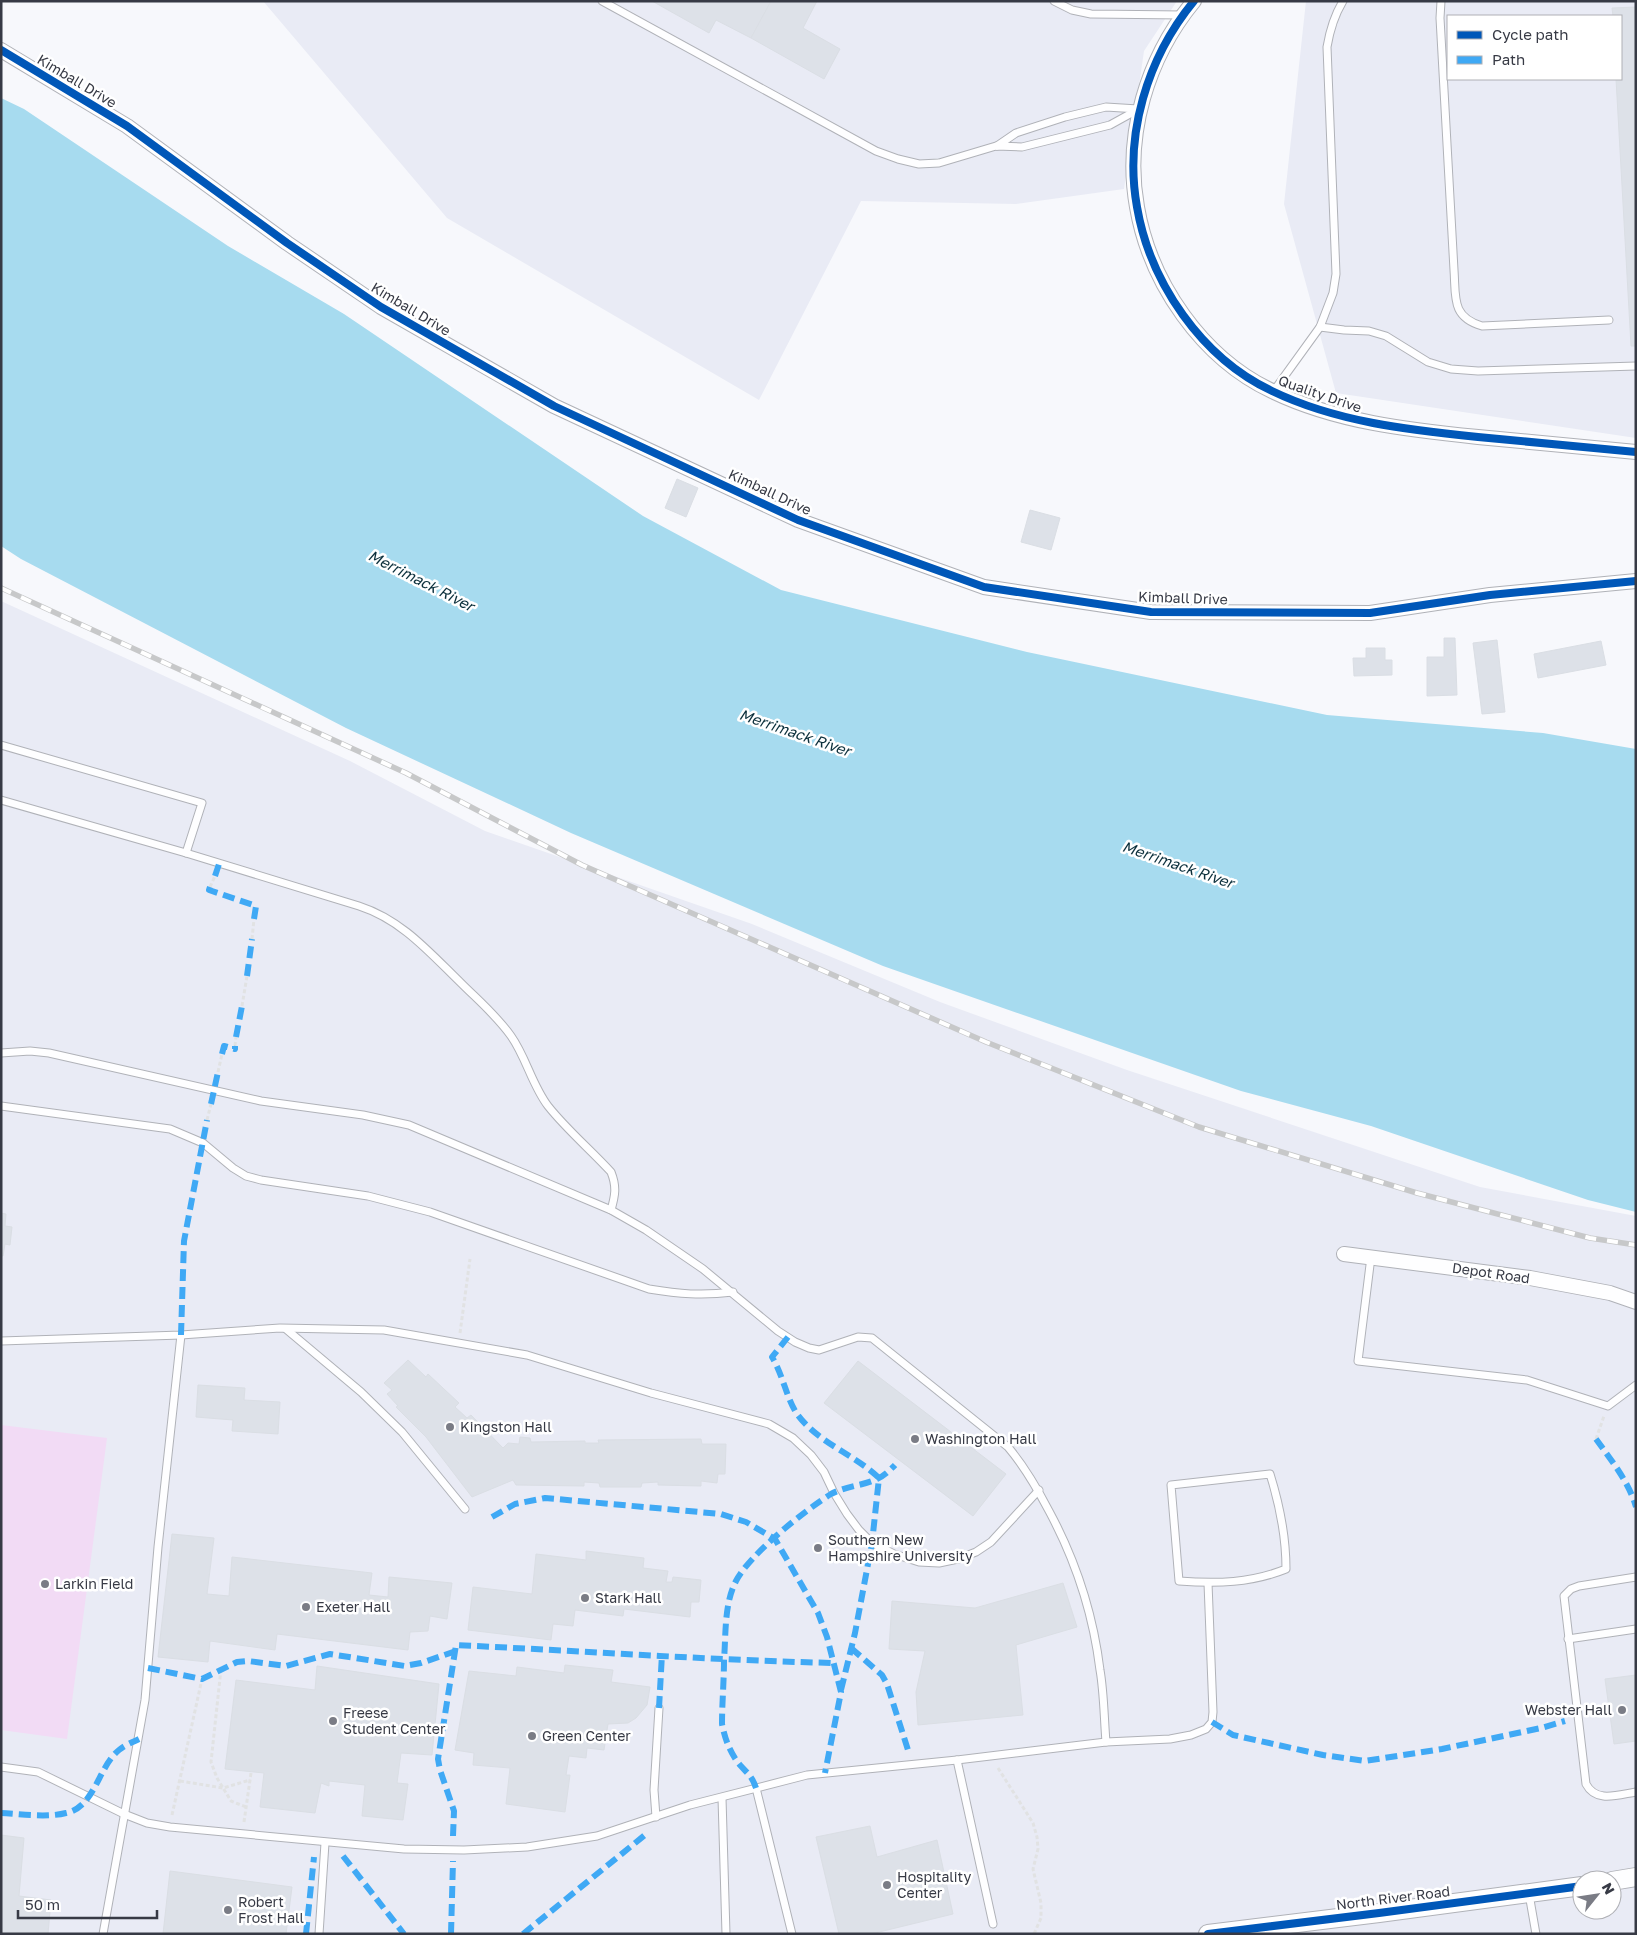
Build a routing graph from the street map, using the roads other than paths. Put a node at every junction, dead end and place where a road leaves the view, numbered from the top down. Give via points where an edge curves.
1 (602, 1) edge
2 (1054, 1) edge
3 (1194, 1) edge
4 (1343, 1) edge
5 (1441, 1) edge
6 (1183, 15) junction
7 (1, 50) edge
8 (1139, 109) junction
9 (996, 146) junction
10 (1609, 320) dead end
11 (1320, 327) junction
12 (1636, 366) edge
13 (1272, 392) junction
14 (1636, 452) edge
15 (1636, 581) edge
16 (1, 745) edge
17 (1, 800) edge
18 (186, 854) junction
19 (1, 1053) edge
20 (1, 1106) edge
21 (611, 1210) junction
22 (1344, 1254) dead end
23 (1371, 1257) junction
24 (732, 1292) junction
25 (1636, 1302) edge
26 (286, 1328) junction
27 (180, 1335) junction
28 (1, 1341) edge
29 (1636, 1385) edge
30 (1039, 1490) junction
31 (465, 1509) dead end
32 (1636, 1577) edge
33 (1208, 1583) junction
34 (1636, 1629) edge
35 (1568, 1639) junction
36 (658, 1708) dead end
37 (1106, 1742) junction
38 (957, 1760) junction
39 (1, 1767) edge
40 (756, 1788) junction
41 (1636, 1792) edge
42 (722, 1798) junction
43 (124, 1814) junction
44 (656, 1817) junction
45 (325, 1843) junction
46 (1636, 1877) edge
47 (1622, 1879) edge
48 (1572, 1887) edge
49 (1529, 1893) junction
50 (993, 1924) dead end
51 (103, 1934) edge
52 (319, 1934) edge
53 (726, 1934) edge
54 (792, 1934) edge
55 (1208, 1934) edge
56 (1536, 1934) edge

1 - 9 lane via 876,151 919,164 939,163
2 - 6 lane via 1072,10 1091,14
3 - 6 street, Quality Drive
4 - 11 lane via 1334,16 1327,47 1336,274 1333,293
5 - 10 lane via 1453,260 1460,313 1470,323 1482,326
6 - 8 street, Quality Drive via 1161,53
7 - 15 street, Kimball Drive via 126,126 381,308 554,406 798,520 984,587 1151,612 1370,613 1490,595
8 - 9 lane via 1110,125 1022,147
8 - 9 lane via 1106,106 1016,133
8 - 13 street, Quality Drive via 1133,155 1135,196 1141,229 1152,261 1194,330 1220,356
11 - 12 lane via 1369,331 1386,336 1428,362 1451,370
11 - 13 lane
13 - 14 street, Quality Drive via 1361,421 1422,431
16 - 18 lane via 202,803
17 - 18 lane
18 - 21 lane via 376,912 409,932 498,1020 520,1051 547,1104 611,1172 616,1192
19 - 21 lane via 30,1051 49,1054 261,1101 363,1115 409,1125
20 - 24 lane via 170,1129 203,1143 246,1176 396,1202 648,1288 680,1295
21 - 24 lane via 675,1248
22 - 23 street, Depot Road
23 - 25 street, Depot Road via 1530,1278 1610,1293
23 - 29 lane via 1358,1361 1527,1380 1608,1406
24 - 30 lane via 778,1331 809,1348 818,1350 858,1336 872,1338 1008,1447
26 - 27 lane
26 - 30 lane via 384,1330 527,1355 651,1393 769,1424 793,1438 811,1455 847,1514 872,1543 919,1562 938,1563 976,1552 991,1542
26 - 31 lane via 402,1432
27 - 28 lane
27 - 43 lane via 145,1700
30 - 37 lane via 1081,1581 1092,1622
32 - 35 lane via 1571,1589 1564,1596
33 - 33 lane via 1179,1581 1171,1485 1270,1474 1280,1504 1286,1569 1266,1577
33 - 37 lane via 1212,1722 1191,1736
34 - 35 lane
35 - 41 lane via 1586,1784 1590,1793 1598,1796
36 - 44 lane
37 - 38 lane
38 - 40 lane via 825,1773
38 - 50 lane
39 - 43 lane via 38,1772
40 - 42 lane
40 - 54 lane
42 - 44 lane
42 - 53 lane
43 - 45 lane via 170,1828
43 - 51 lane
44 - 45 lane via 597,1836 527,1847 432,1850
45 - 52 lane
46 - 47 street
48 - 49 street, North River Road
49 - 55 street, North River Road
49 - 56 lane

